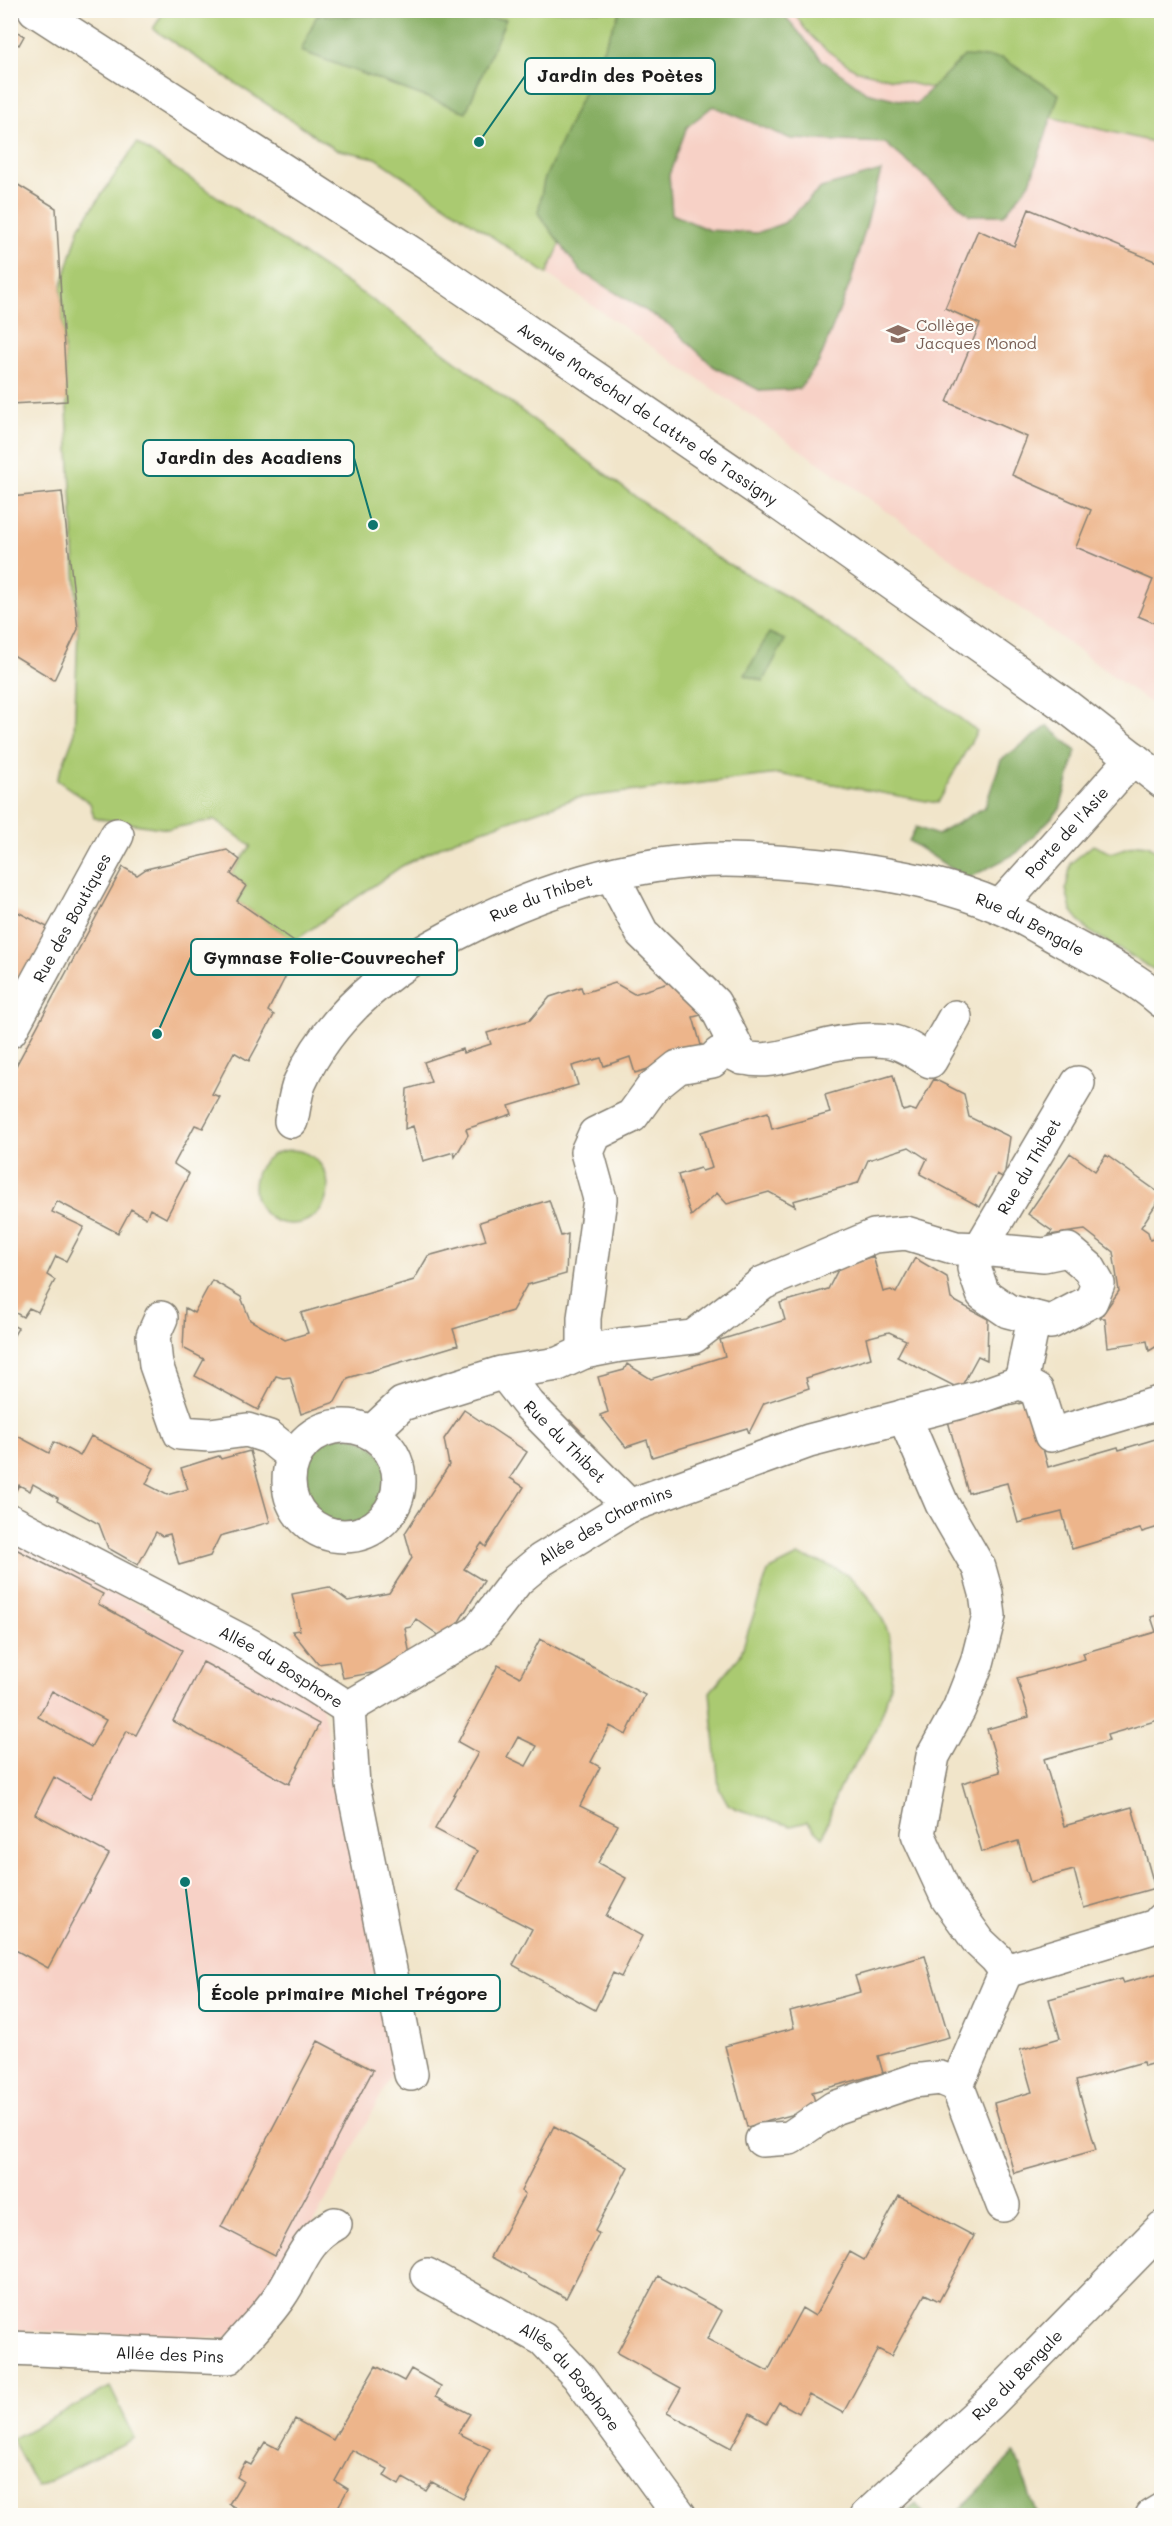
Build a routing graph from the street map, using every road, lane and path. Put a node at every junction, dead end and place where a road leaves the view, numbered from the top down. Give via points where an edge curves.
1 (35, 10) edge
2 (1133, 758) junction
3 (1161, 781) edge
4 (117, 835) dead end
5 (888, 874) joint
6 (612, 875) junction
7 (1000, 907) junction
8 (1161, 1001) edge
9 (954, 1017) dead end
10 (10, 1030) edge
11 (742, 1059) junction
12 (1078, 1083) dead end
13 (291, 1121) dead end
14 (980, 1249) junction
15 (161, 1318) dead end
16 (1034, 1318) junction
17 (584, 1352) junction
18 (504, 1373) junction
19 (1021, 1382) junction
20 (1161, 1402) edge
21 (904, 1416) junction
22 (371, 1433) junction
23 (294, 1457) junction
24 (628, 1506) junction
25 (10, 1521) edge
26 (348, 1708) junction
27 (1161, 1919) edge
28 (1006, 1971) junction
29 (411, 2074) dead end
30 (957, 2085) junction
31 (762, 2140) dead end
32 (1003, 2205) dead end
33 (335, 2224) dead end
34 (1161, 2228) edge
35 (427, 2275) dead end
36 (10, 2348) edge
37 (1161, 2510) edge
38 (680, 2516) edge
39 (867, 2516) edge
40 (1152, 2516) edge

1 - 2 street, Avenue Maréchal de Lattre de Tassigny via 431,266 735,473 1066,706
2 - 3 street, Avenue Maréchal de Lattre de Tassigny
2 - 7 street, Porte de l'Asie
4 - 10 street, Rue des Boutiques
5 - 6 street, Rue du Thibet via 800,863 725,860 655,866
5 - 7 street, Rue du Bengale via 948,888
6 - 11 street via 642,933 714,1002
6 - 13 street, Rue du Thibet via 556,891 478,922 429,948 370,989 342,1016 316,1053 299,1084
7 - 8 street, Rue du Bengale via 1103,962
9 - 11 street via 930,1061 891,1041 872,1040 760,1061
11 - 17 street via 730,1052 678,1068 653,1086 632,1116 595,1134 587,1152 600,1199 584,1318
12 - 14 street, Rue du Thibet
14 - 16 street, Rue du Thibet via 974,1268 982,1294 1008,1311
14 - 16 street, Rue du Thibet via 1044,1255 1068,1250 1089,1268 1098,1284 1091,1301 1051,1322
14 - 17 street, Rue du Thibet via 956,1248 906,1233 874,1236 763,1283 693,1337
15 - 23 street via 153,1336 156,1365 180,1433 210,1435 247,1430 269,1437
16 - 19 street
17 - 18 street, Rue du Thibet via 558,1364
18 - 22 street, Rue du Thibet via 402,1404
18 - 24 street, Rue du Thibet via 529,1405
19 - 20 street via 1036,1391 1052,1435
19 - 21 street, Allée des Charmins
21 - 24 street, Allée des Charmins via 809,1441
21 - 28 street via 942,1504 979,1568 988,1616 959,1709 933,1755 918,1834 948,1899
22 - 23 street via 353,1426 319,1431 304,1442
22 - 23 street via 393,1455 399,1490 384,1517 371,1529 351,1536 313,1527 296,1509 289,1484
24 - 26 street, Allée des Charmins via 516,1580 477,1632
25 - 26 street, Allée du Bosphore via 251,1646
26 - 29 street, Allée du Bosphore via 353,1785
27 - 28 street via 1156,1926
28 - 30 street
30 - 31 street via 940,2079 913,2081 834,2108 790,2138
30 - 32 street
33 - 36 street, Allée des Pins via 319,2232 279,2296 229,2357
34 - 39 street, Rue du Bengale via 991,2402
35 - 38 street, Allée du Bosphore via 543,2339 579,2376
37 - 40 street

